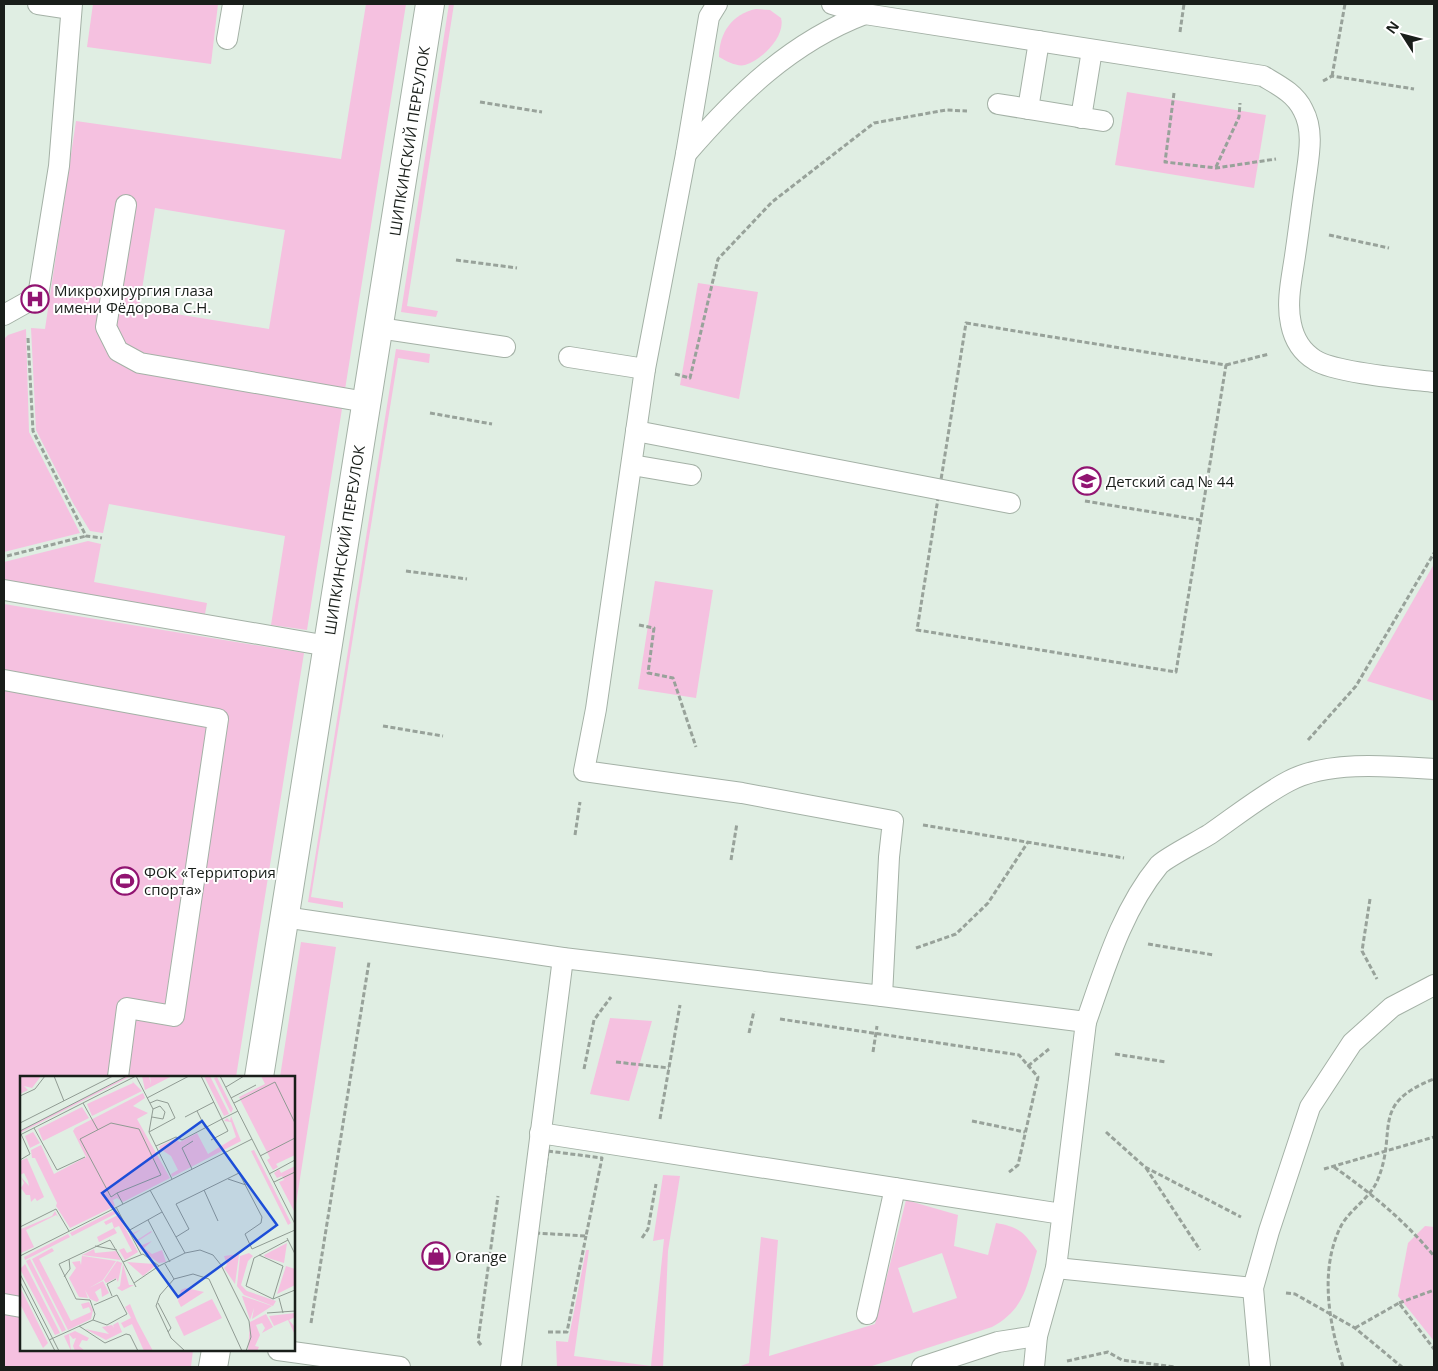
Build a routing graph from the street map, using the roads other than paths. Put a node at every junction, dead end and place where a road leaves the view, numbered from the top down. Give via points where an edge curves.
1 (38, 4) edge
2 (233, 4) edge
3 (430, 4) edge
4 (716, 4) edge
5 (832, 4) edge
6 (71, 6) edge
7 (865, 14) junction
8 (227, 39) dead end
9 (1039, 42) junction
10 (1092, 50) junction
11 (998, 104) road end
12 (1028, 109) junction
13 (1081, 118) junction
14 (1103, 121) dead end
15 (686, 154) junction
16 (126, 204) dead end
17 (4, 315) edge
18 (379, 328) junction
19 (505, 347) dead end
20 (569, 357) dead end
21 (645, 369) junction
22 (1434, 382) edge
23 (366, 402) junction
24 (636, 431) junction
25 (632, 465) junction
26 (691, 476) dead end
27 (1010, 503) dead end
28 (4, 590) edge
29 (328, 646) junction
30 (4, 680) edge
31 (1434, 768) edge
32 (284, 917) junction
33 (563, 958) junction
34 (1434, 985) edge
35 (882, 996) junction
36 (1086, 1022) junction
37 (118, 1076) edge
38 (259, 1076) edge
39 (540, 1134) junction
40 (895, 1188) junction
41 (1062, 1214) junction
42 (1056, 1268) junction
43 (1253, 1288) junction
44 (4, 1304) edge
45 (20, 1307) edge
46 (867, 1314) dead end
47 (1037, 1336) junction
48 (216, 1351) edge
49 (285, 1351) edge
50 (213, 1367) edge
51 (400, 1367) edge
52 (512, 1367) edge
53 (922, 1367) edge
54 (1034, 1367) edge
55 (1260, 1367) edge

1 - 6 lane
2 - 8 lane
3 - 18 street, ШИПКИНСКИЙ ПЕРЕУЛОК
4 - 15 lane via 709,18
5 - 7 lane
6 - 17 lane via 59,166 38,296
7 - 9 lane
7 - 15 lane via 802,45 734,102
9 - 10 lane
9 - 12 lane
10 - 13 lane
10 - 22 lane via 1263,76 1294,96 1310,130 1289,306 1297,341 1317,362 1334,368
11 - 12 lane
12 - 13 lane
13 - 14 lane
15 - 21 lane
16 - 23 lane via 106,327 118,351 140,363
18 - 19 lane
18 - 23 street, ШИПКИНСКИЙ ПЕРЕУЛОК
20 - 21 lane
21 - 24 lane
23 - 29 street, ШИПКИНСКИЙ ПЕРЕУЛОК
24 - 25 lane
24 - 27 lane
25 - 26 lane
25 - 35 lane via 584,771 742,793 893,821
28 - 29 lane
29 - 32 street, ШИПКИНСКИЙ ПЕРЕУЛОК
30 - 37 lane via 218,719 174,1016 127,1008
31 - 36 lane via 1351,767 1319,770 1290,780 1160,864 1115,940
32 - 33 lane
32 - 38 street, ШИПКИНСКИЙ ПЕРЕУЛОК
33 - 35 lane
33 - 39 lane
34 - 43 lane via 1392,1006 1352,1043 1310,1107
35 - 36 lane
36 - 41 lane
39 - 40 lane
39 - 52 lane
40 - 41 lane
40 - 46 lane
41 - 42 lane
42 - 43 lane
42 - 47 lane
43 - 55 lane
44 - 45 lane
47 - 53 lane via 998,1342
47 - 54 lane
48 - 50 street
49 - 51 lane

